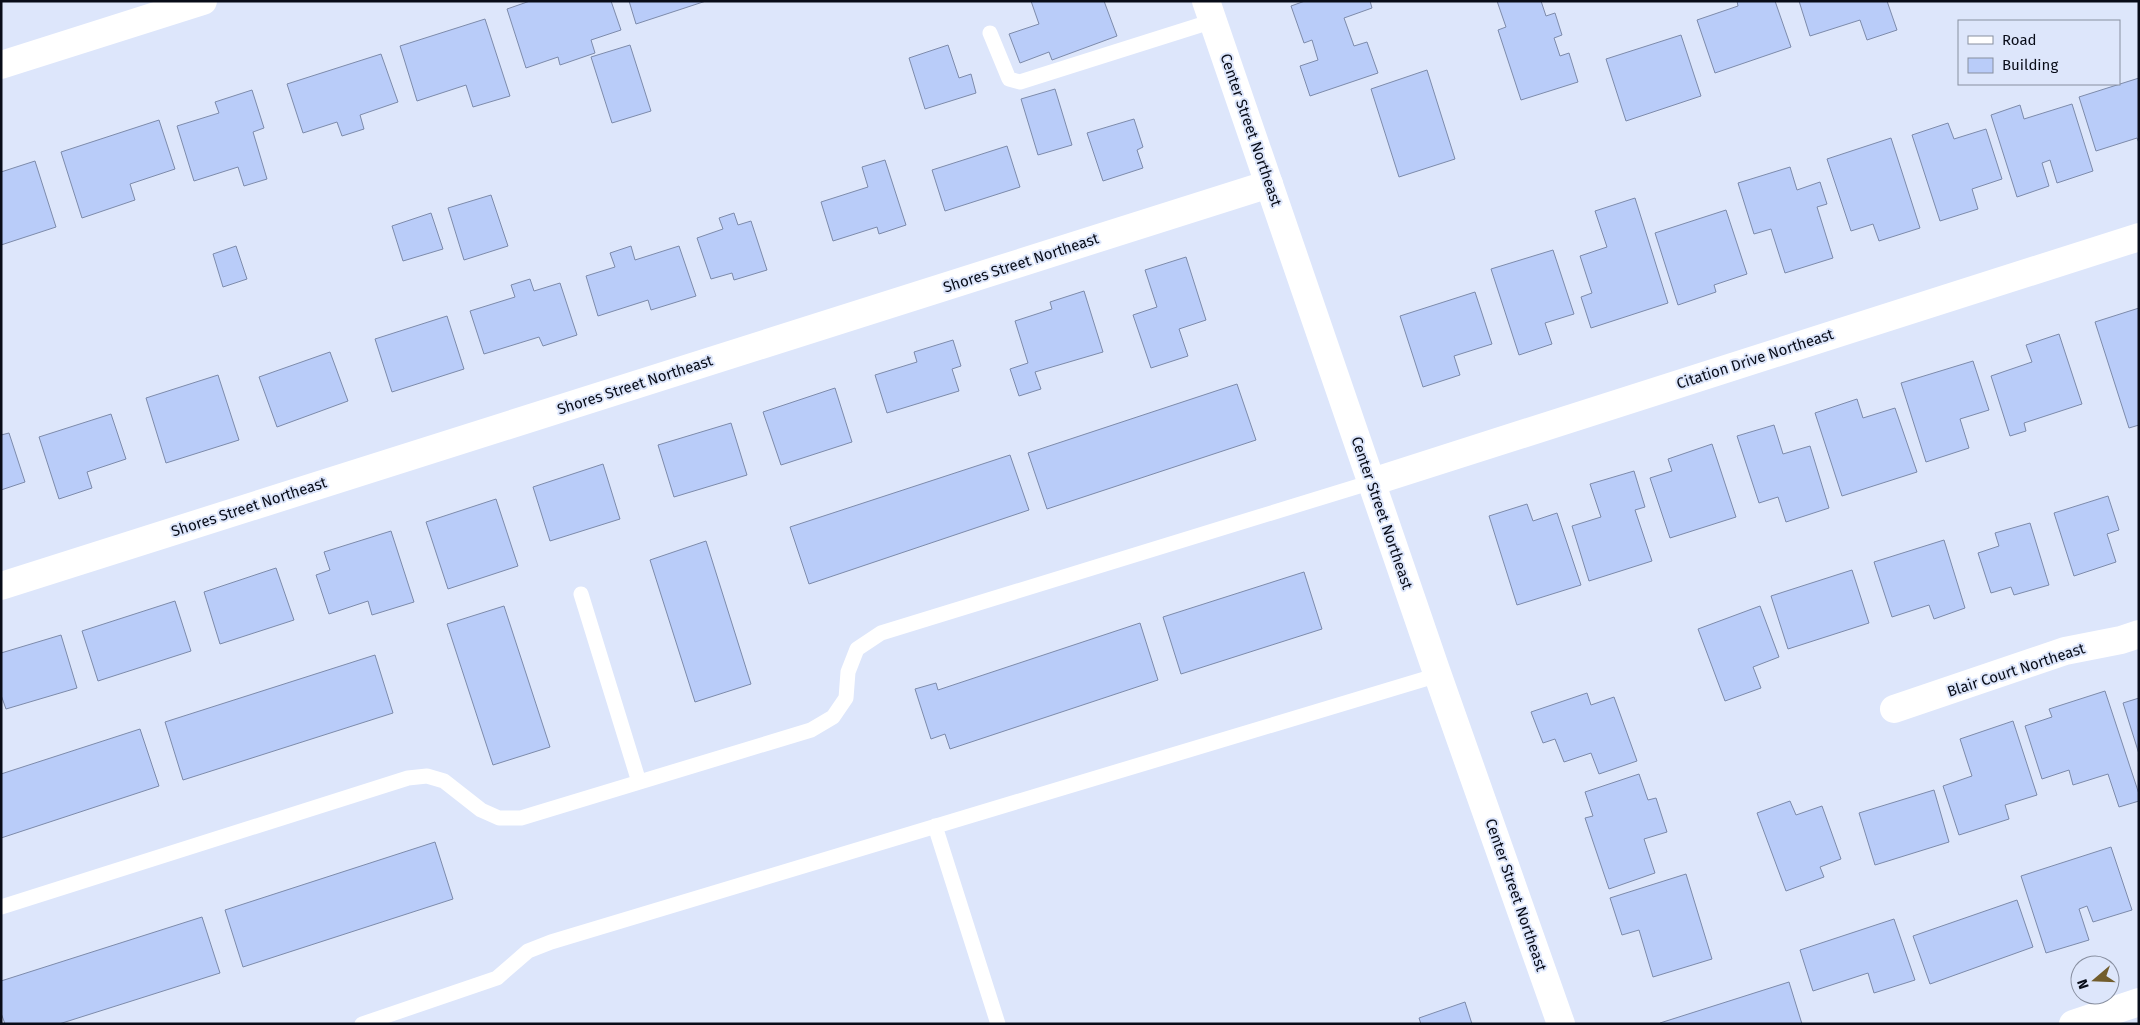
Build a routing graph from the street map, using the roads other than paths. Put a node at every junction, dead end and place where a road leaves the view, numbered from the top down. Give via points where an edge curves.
1 (203, 1) edge
2 (151, 9) edge
3 (1210, 11) edge
4 (990, 33) dead end
5 (1, 65) edge
6 (1270, 184) junction
7 (2139, 237) edge
8 (1372, 482) junction
9 (1, 586) edge
10 (581, 594) dead end
11 (2139, 634) edge
12 (1438, 675) junction
13 (1894, 709) dead end
14 (639, 782) junction
15 (935, 826) junction
16 (1, 907) edge
17 (2139, 1002) edge
18 (362, 1024) edge
19 (998, 1024) edge
20 (1561, 1024) edge
21 (2073, 1024) edge

1 - 2 street
2 - 5 street
3 - 4 lane via 1020,82 1009,79
3 - 6 street, Center Street Northeast
6 - 8 street, Center Street Northeast
6 - 9 street, Shores Street Northeast
7 - 8 street, Citation Drive Northeast
8 - 12 street, Center Street Northeast
8 - 14 lane via 881,633 857,649 848,672 846,698 833,717 811,730
10 - 14 lane
11 - 13 street, Blair Court Northeast via 2065,651
12 - 15 lane
12 - 20 street, Center Street Northeast
14 - 16 lane via 521,818 499,818 481,810 444,781 427,776 408,778
15 - 18 lane via 551,942 528,952 497,978
15 - 19 lane
17 - 21 street

